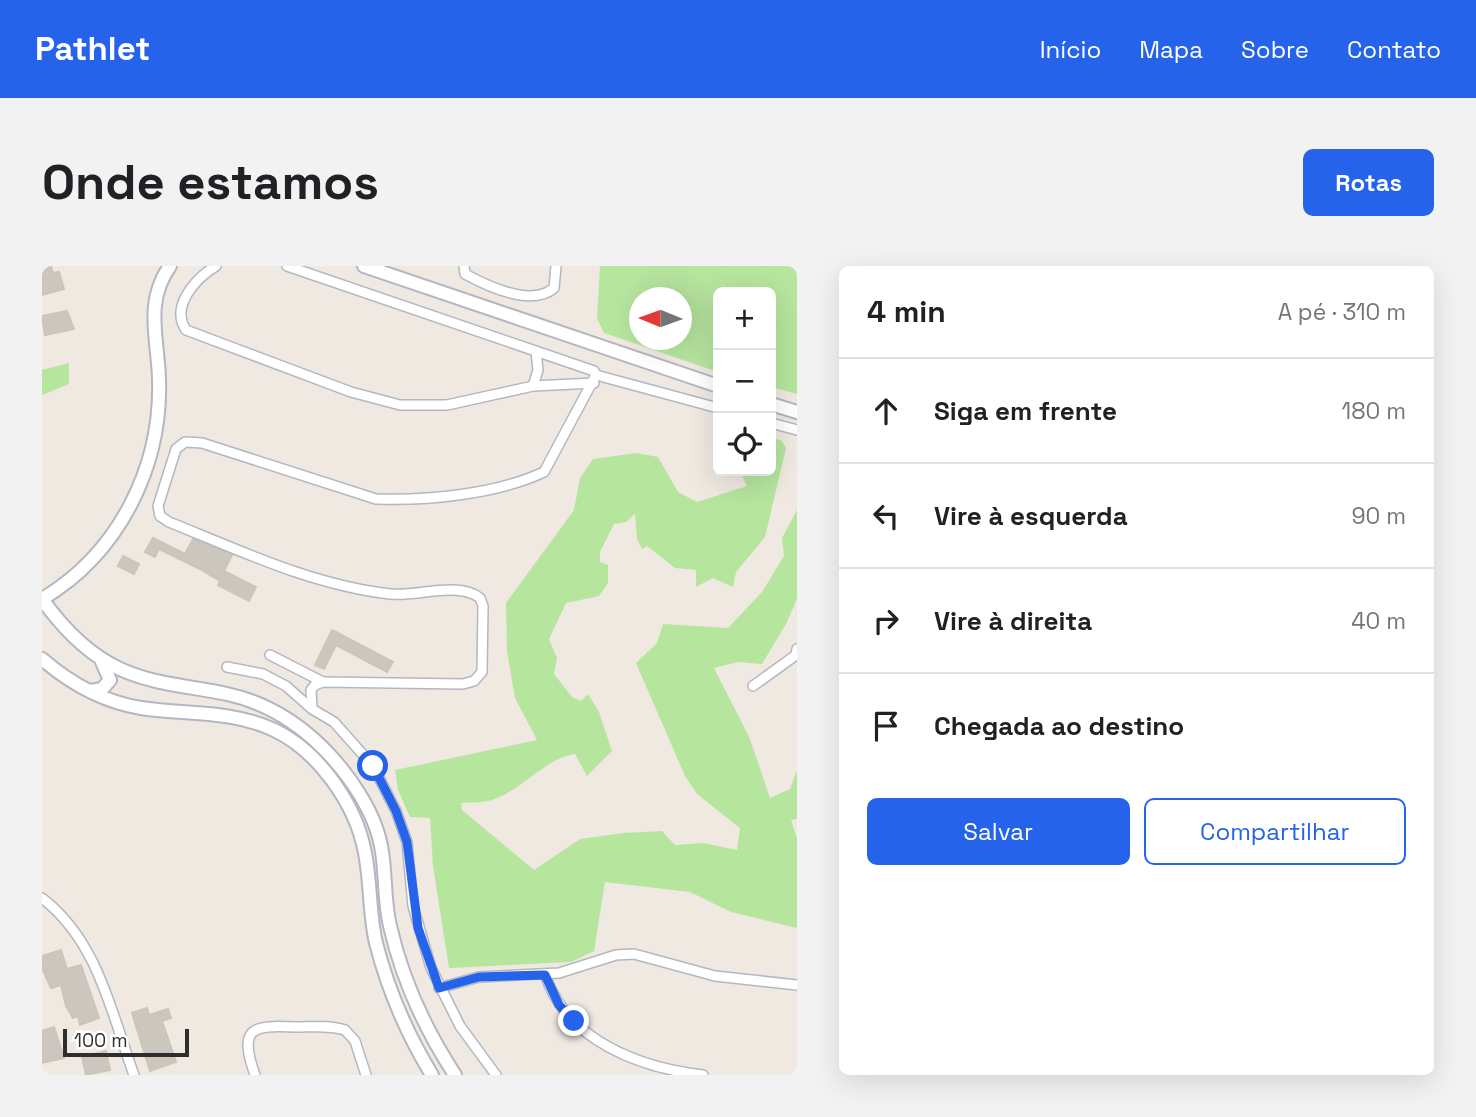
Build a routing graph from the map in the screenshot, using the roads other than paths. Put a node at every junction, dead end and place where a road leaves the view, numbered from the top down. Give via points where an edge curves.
1 (170, 266) edge
2 (216, 266) edge
3 (288, 266) edge
4 (364, 266) edge
5 (464, 266) edge
6 (556, 266) edge
7 (536, 351) junction
8 (595, 379) junction
9 (713, 384) edge
10 (533, 386) junction
11 (776, 406) edge
12 (713, 407) edge
13 (797, 412) edge
14 (776, 424) edge
15 (797, 430) edge
16 (42, 599) edge
17 (796, 653) edge
18 (270, 655) dead end
19 (42, 659) edge
20 (101, 659) junction
21 (228, 667) dead end
22 (323, 682) junction
23 (752, 686) dead end
24 (90, 691) junction
25 (229, 694) junction
26 (312, 709) junction
27 (211, 712) junction
28 (44, 903) edge
29 (545, 975) junction
30 (797, 985) edge
31 (439, 988) junction
32 (662, 1072) edge
33 (133, 1073) edge
34 (255, 1075) edge
35 (366, 1075) edge
36 (432, 1075) edge
37 (455, 1075) edge
38 (496, 1075) edge
39 (703, 1075) edge

1 - 16 street via 154,304 159,401 140,485 96,556 73,580
2 - 10 street via 193,286 181,310 183,326 193,335 351,393 400,405 447,405
3 - 7 street
4 - 9 street
5 - 6 street via 466,274 475,279 531,298 545,296 554,288
7 - 8 street via 594,371
7 - 10 street via 538,370
8 - 10 street
8 - 12 street
8 - 22 street via 544,472 438,497 376,499 202,443 185,442 176,449 158,506 160,516 169,522 317,579 391,594 468,591 480,598 482,672 474,681
11 - 13 street
14 - 15 street
16 - 20 street via 72,635
17 - 23 street
18 - 22 street
19 - 24 street
20 - 24 street via 110,680 102,689
20 - 25 street via 157,683
21 - 26 street via 263,674 286,686
22 - 26 street via 311,690
24 - 27 street via 143,708
25 - 27 street via 211,699
25 - 37 street via 274,710 300,728 354,786 382,850 386,905 401,966 425,1024
26 - 31 street via 355,743 396,811 407,842 418,928
27 - 36 street via 283,735 322,769 346,803 366,855 372,920 387,981
28 - 33 street via 63,915 85,944
29 - 30 street via 634,954 715,976
29 - 31 street via 479,977
29 - 32 street via 564,1012 585,1030
31 - 38 street
32 - 39 street
34 - 35 street via 247,1042 250,1033 262,1026 345,1030 353,1038

